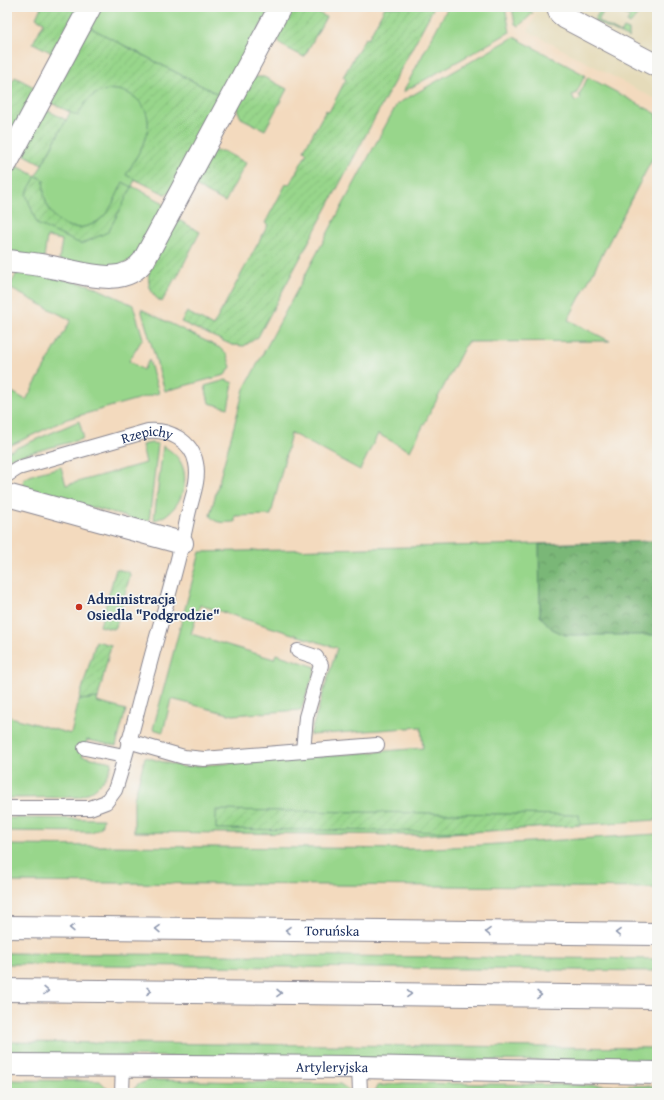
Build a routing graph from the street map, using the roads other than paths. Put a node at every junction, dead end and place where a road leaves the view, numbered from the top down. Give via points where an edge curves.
1 (90, 7) edge
2 (280, 7) edge
3 (558, 7) edge
4 (657, 66) edge
5 (7, 162) edge
6 (7, 261) edge
7 (7, 475) edge
8 (7, 495) edge
9 (182, 544) junction
10 (298, 651) dead end
11 (128, 741) junction
12 (377, 745) dead end
13 (85, 748) dead end
14 (303, 751) junction
15 (124, 756) junction
16 (7, 808) edge
17 (7, 927) edge
18 (657, 934) edge
19 (7, 990) edge
20 (657, 996) edge
21 (122, 1064) junction
22 (7, 1065) edge
23 (360, 1067) junction
24 (657, 1073) edge
25 (122, 1093) edge
26 (360, 1093) edge

1 - 5 main road
2 - 6 main road via 138,268 127,274 102,277
3 - 4 main road via 566,18
7 - 9 lane, Rzepichy via 18,468 148,432 170,433 180,439 192,453 197,471
8 - 9 main road
9 - 11 lane, Rzepichy
10 - 14 lane via 316,657 322,665 306,717
11 - 14 lane via 194,758 214,759
11 - 15 lane, Rzepichy
12 - 14 lane
13 - 15 lane
15 - 16 lane, Rzepichy via 116,785 106,802 90,808
18 -> 17 main road, Toruńska
19 -> 20 main road
21 - 22 main road, Artyleryjska
21 - 23 main road, Artyleryjska
21 - 25 lane
23 - 24 main road, Artyleryjska
23 - 26 lane

